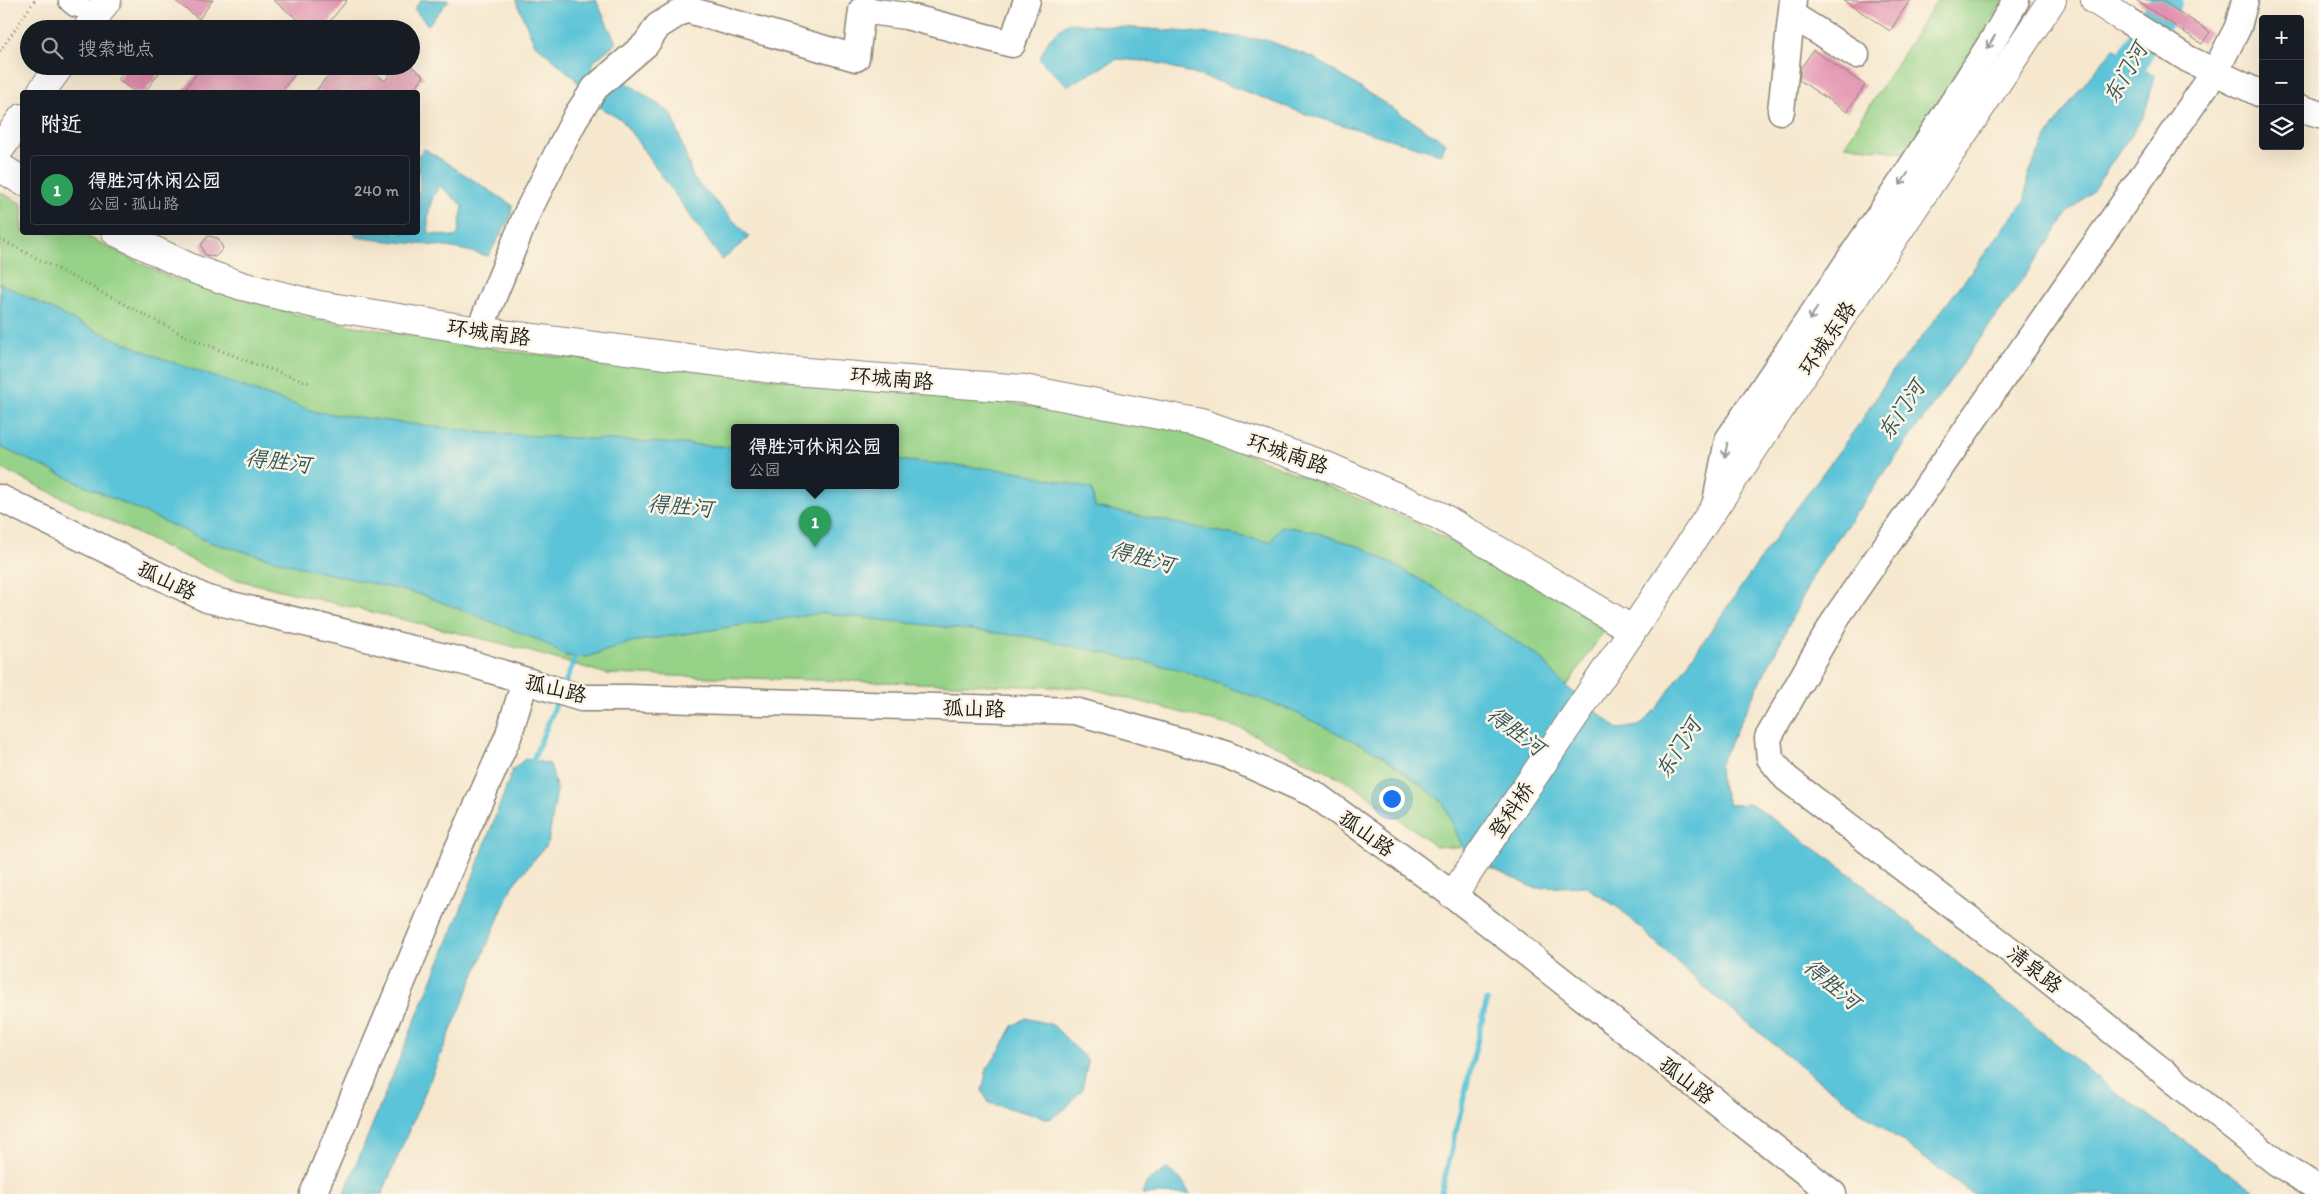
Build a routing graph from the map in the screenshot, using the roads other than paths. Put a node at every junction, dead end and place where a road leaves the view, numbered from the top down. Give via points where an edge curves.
1 (107, 0) edge
2 (1028, 0) edge
3 (2016, 0) edge
4 (2052, 0) edge
5 (2095, 0) edge
6 (2246, 0) edge
7 (687, 4) edge
8 (1792, 8) edge
9 (2123, 18) joint
10 (93, 20) edge
11 (1856, 55) dead end
12 (2215, 72) junction
13 (53, 75) edge
14 (42, 90) edge
15 (2259, 93) edge
16 (2304, 109) edge
17 (1781, 111) dead end
18 (2319, 114) edge
19 (20, 121) edge
20 (0, 149) edge
21 (0, 167) edge
22 (20, 181) edge
23 (122, 235) edge
24 (479, 331) junction
25 (0, 498) edge
26 (1715, 507) junction
27 (1633, 630) junction
28 (1603, 675) joint
29 (525, 681) junction
30 (1453, 895) junction
31 (2319, 1189) edge
32 (1829, 1192) edge
33 (313, 1194) edge

1 - 10 main road
2 - 7 street via 1012,44 906,16 862,10 856,58
3 -> 26 street via 1901,183 1728,440
4 - 26 main road, 环城东路
5 - 9 main road
6 - 12 street via 2238,27
7 - 24 street via 658,26 646,44 595,88 577,115 528,211
8 - 11 street
8 - 17 street
9 - 12 street
12 - 15 street
12 - 31 street, 清泉路 via 1838,615 1768,738 1770,758 1786,778 2041,974 2276,1162
13 - 14 main road
16 - 18 street
19 - 20 main road
21 - 22 main road
23 - 24 main road, 环城南路 via 193,270 242,286 319,305
24 - 27 main road, 环城南路 via 780,370 1024,389 1201,423 1329,467 1440,516
25 - 29 street, 孤山路 via 207,599 469,663
26 - 27 main road, 环城东路
27 - 28 main road, 环城东路
28 - 30 main road, 登科桥
29 - 30 street, 孤山路 via 582,698 1075,711 1225,754 1314,794
29 - 33 street via 508,737
30 - 32 street, 孤山路

